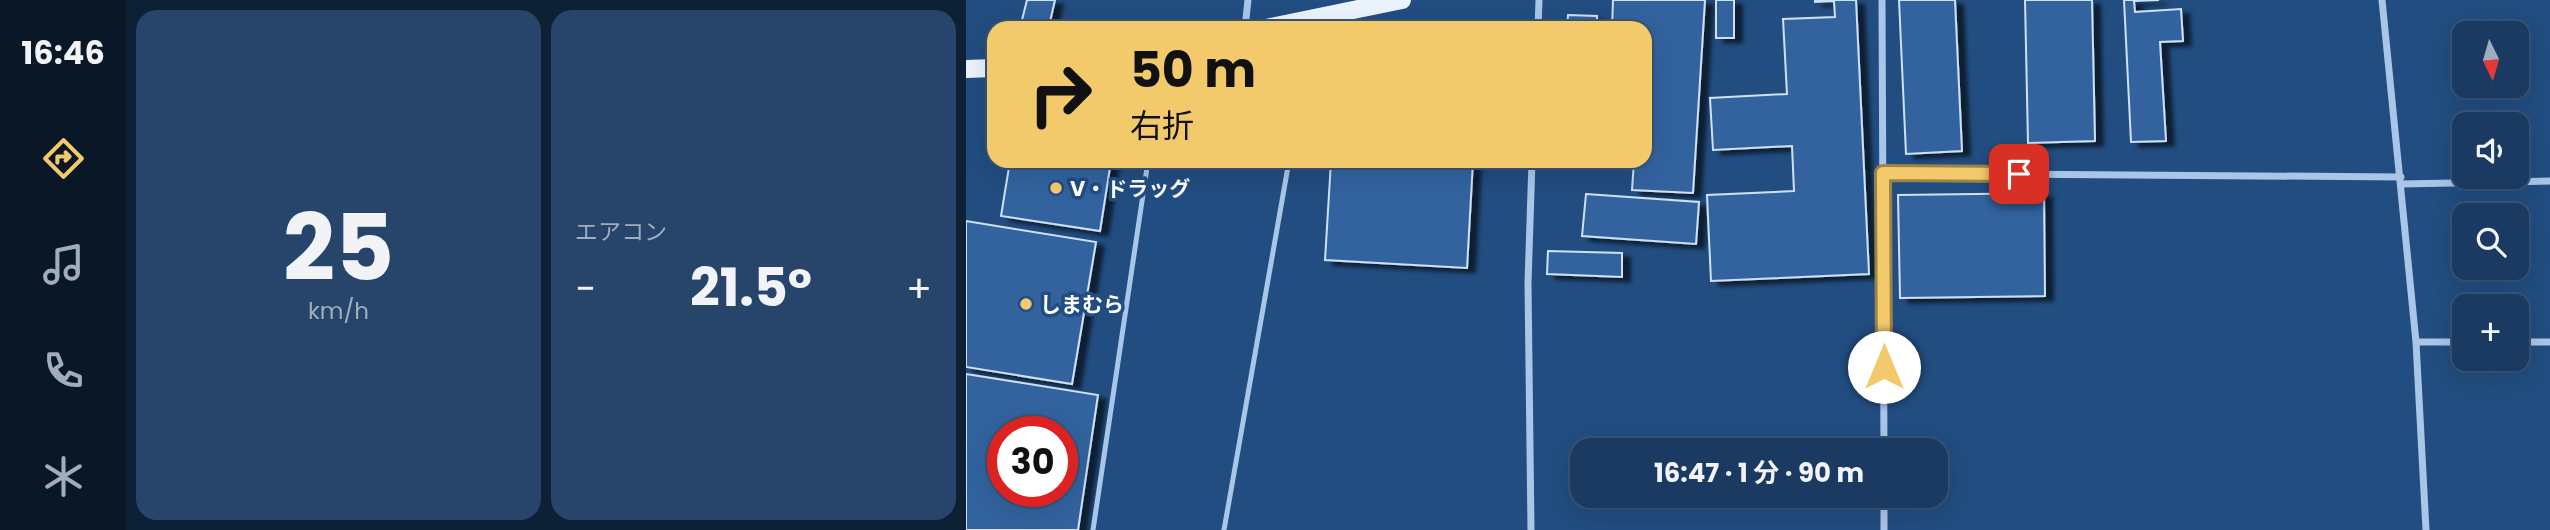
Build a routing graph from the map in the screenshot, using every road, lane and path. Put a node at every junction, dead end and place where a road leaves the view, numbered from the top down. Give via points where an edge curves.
1 (1248, 0) edge
2 (1402, 0) edge
3 (1539, 0) edge
4 (1882, 0) edge
5 (2382, 0) edge
6 (1246, 21) edge
7 (1300, 21) edge
8 (1538, 21) edge
9 (987, 68) edge
10 (966, 69) edge
11 (1147, 168) edge
12 (1288, 168) edge
13 (1532, 168) edge
14 (1883, 173) junction
15 (2401, 181) junction
16 (2550, 181) edge
17 (2416, 342) junction
18 (2452, 342) edge
19 (2529, 342) edge
20 (2550, 342) edge
21 (1884, 438) edge
22 (1884, 508) edge
23 (1093, 530) edge
24 (1224, 530) edge
25 (1531, 530) edge
26 (1884, 530) edge
27 (2426, 530) edge

1 - 6 street
2 - 7 main road
3 - 8 street
4 - 14 street
5 - 15 street
9 - 10 main road
11 - 23 lane
12 - 24 lane
13 - 25 street via 1528,283
14 - 15 street
14 - 21 street
15 - 16 street
15 - 17 street
17 - 18 street
17 - 27 street
19 - 20 street
22 - 26 street

